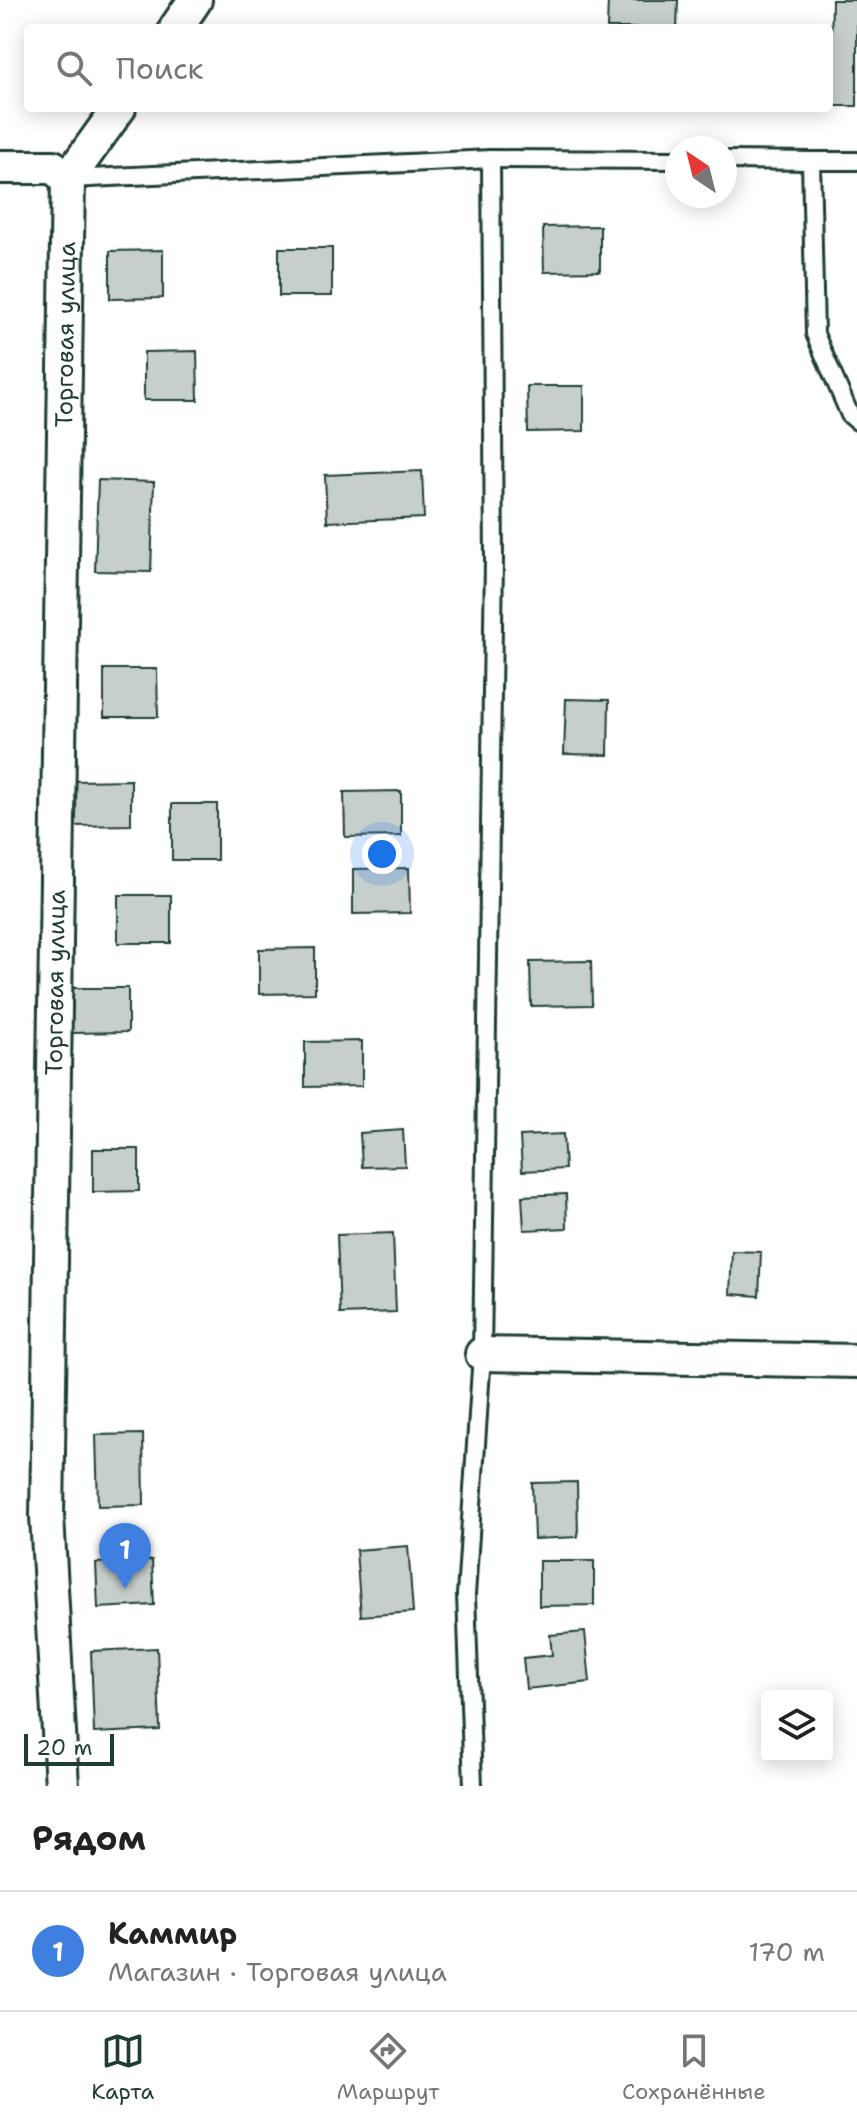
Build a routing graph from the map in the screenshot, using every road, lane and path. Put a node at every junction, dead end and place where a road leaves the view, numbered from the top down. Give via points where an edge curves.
1 (195, 0) edge
2 (179, 24) edge
3 (116, 112) edge
4 (491, 159) junction
5 (665, 160) edge
6 (737, 160) edge
7 (811, 161) junction
8 (857, 161) edge
9 (0, 167) edge
10 (68, 179) junction
11 (857, 421) edge
12 (482, 1354) junction
13 (857, 1361) edge
14 (62, 1786) edge
15 (473, 1786) edge

1 - 2 street
3 - 10 street
4 - 5 lane
4 - 10 lane
4 - 12 lane via 494,560
6 - 7 lane
7 - 8 lane
7 - 11 lane via 815,334
9 - 10 street via 53,167
10 - 14 street, Торговая улица via 47,1516
12 - 13 street
12 - 15 lane via 466,1595

